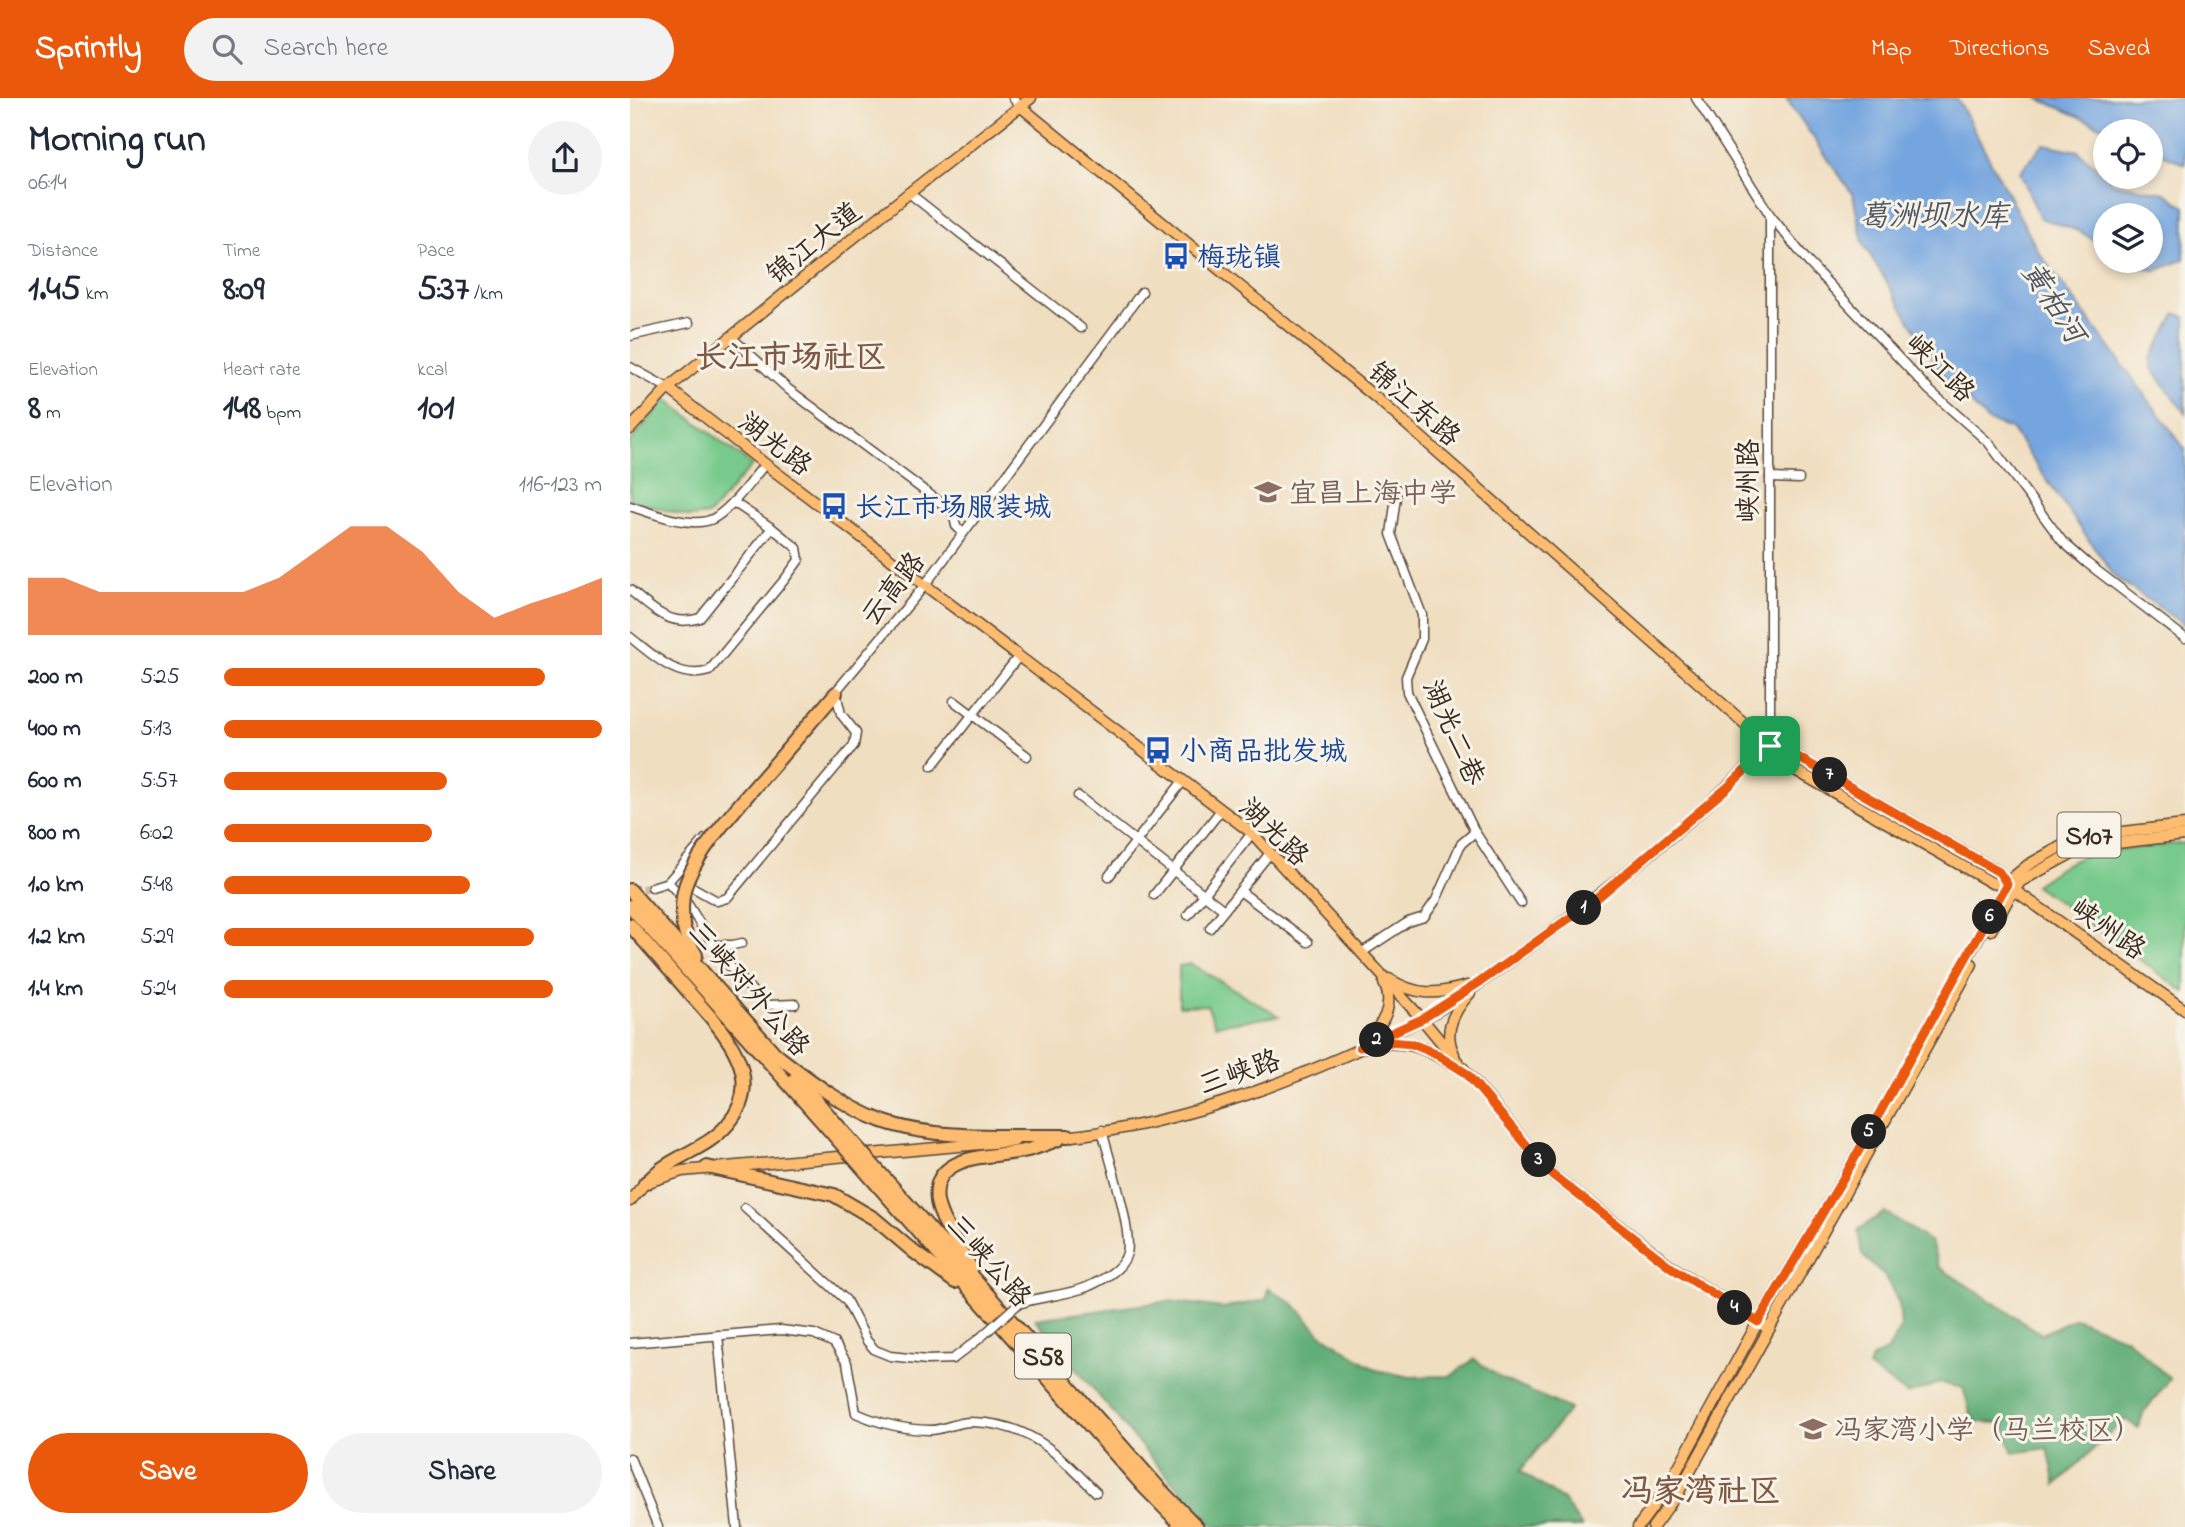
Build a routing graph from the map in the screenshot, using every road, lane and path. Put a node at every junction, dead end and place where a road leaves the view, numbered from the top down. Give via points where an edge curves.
1 (1031, 98) edge
2 (1696, 98) edge
3 (1016, 102) edge
4 (909, 192) junction
5 (1770, 215) junction
6 (1142, 292) dead end
7 (689, 323) dead end
8 (1082, 328) dead end
9 (630, 336) edge
10 (731, 337) junction
11 (630, 367) edge
12 (668, 388) junction
13 (630, 429) edge
14 (765, 464) junction
15 (1770, 478) junction
16 (1799, 479) dead end
17 (1398, 489) dead end
18 (733, 502) junction
19 (630, 506) edge
20 (772, 528) junction
21 (963, 533) junction
22 (925, 585) junction
23 (630, 590) edge
24 (630, 637) edge
25 (2185, 638) edge
26 (1019, 656) junction
27 (836, 693) junction
28 (954, 701) dead end
29 (972, 715) junction
30 (1770, 746) junction
31 (1027, 756) dead end
32 (932, 766) dead end
33 (1183, 781) junction
34 (1078, 796) dead end
35 (1221, 810) junction
36 (2185, 825) edge
37 (1475, 832) junction
38 (1251, 833) junction
39 (2185, 835) edge
40 (1136, 841) junction
41 (1270, 853) junction
42 (1174, 871) junction
43 (1109, 876) dead end
44 (668, 882) junction
45 (652, 887) tunnel mouth
46 (2011, 887) junction
47 (694, 888) dead end
48 (630, 890) edge
49 (1240, 891) junction
50 (1154, 895) dead end
51 (1204, 895) junction
52 (1521, 903) dead end
53 (630, 905) edge
54 (1224, 910) junction
55 (1188, 915) dead end
56 (630, 925) edge
57 (1210, 928) dead end
58 (1308, 942) dead end
59 (742, 943) dead end
60 (714, 945) junction
61 (1361, 953) junction
62 (1379, 973) junction
63 (706, 974) junction
64 (1480, 982) junction
65 (795, 1004) dead end
66 (2185, 1010) edge
67 (1422, 1019) junction
68 (1360, 1047) junction
69 (774, 1053) junction
70 (1466, 1073) junction
71 (828, 1122) junction
72 (1102, 1130) junction
73 (1068, 1136) junction
74 (707, 1167) junction
75 (645, 1183) junction
76 (630, 1200) edge
77 (745, 1208) dead end
78 (978, 1293) junction
79 (1758, 1322) junction
80 (1769, 1329) junction
81 (718, 1335) junction
82 (630, 1343) edge
83 (630, 1458) edge
84 (1096, 1492) dead end
85 (658, 1527) edge
86 (737, 1527) edge
87 (1183, 1527) edge
88 (1197, 1527) edge
89 (1638, 1527) edge
90 (1653, 1527) edge

1 - 3 main road, 锦江大道
2 - 5 street, 峡江路
3 - 4 main road, 锦江大道
3 - 30 main road, 锦江东路 via 1381,401
4 - 8 street
4 - 10 main road, 锦江大道
5 - 15 street, 峡州路
5 - 25 street, 峡江路 via 1929,390 1989,443 2062,541
6 - 21 street, 云高路
7 - 9 street
10 - 12 main road, 锦江大道
10 - 21 street via 788,388 953,512
11 - 12 street
12 - 13 main road, 锦江大道
12 - 14 main road, 湖光路
14 - 18 street
14 - 22 main road, 湖光路
15 - 16 street
15 - 30 street, 峡州路
17 - 37 street, 湖光二巷 via 1391,534 1422,615 1422,639 1406,677 1407,692
18 - 19 street via 714,519 692,522
18 - 20 street
20 - 23 street via 700,618 674,621
20 - 24 street via 797,548 799,559 709,671 679,671
21 - 22 street, 云高路
22 - 26 main road, 湖光路
22 - 27 street, 云高路
26 - 29 street
26 - 33 main road, 湖光路
27 - 44 street, 云高路
27 - 47 street via 841,714 856,733 854,745 727,898 717,901
27 - 63 highway, bridge via 695,866 683,896 683,925
28 - 29 street
29 - 31 street
29 - 32 street
30 - 46 main road, 峡州路 via 1782,748 1999,872
30 - 64 main road, 三峡路 via 1596,899
33 - 35 main road, 湖光路
33 - 40 street
34 - 40 street
35 - 38 main road, 湖光路
35 - 42 street
36 - 46 main road, S107 via 2078,836 2015,874
37 - 52 street, 湖光二巷
37 - 61 street via 1461,844 1424,917 1408,922
38 - 41 main road, 湖光路
38 - 51 street
39 - 46 main road via 2083,847
40 - 42 street
40 - 43 street
41 - 49 street
41 - 61 main road, 湖光路
42 - 50 street
42 - 51 street
44 - 45 street
44 - 60 street
46 - 66 main road, 峡州路
46 - 79 main road, S107
46 - 80 main road
48 - 63 highway, 三峡对外公路 / S58
49 - 54 street
49 - 58 street
51 - 54 street
51 - 55 street
53 - 71 highway, 三峡对外公路 / S58
54 - 57 street
56 - 75 highway via 723,1032 737,1055 743,1079 741,1104 727,1126
59 - 60 street
60 - 65 street via 766,1004
61 - 62 main road, 湖光路
62 - 64 main road via 1405,989 1427,993
62 - 67 main road, 湖光路
62 - 68 main road via 1389,993 1388,1011
63 - 69 highway, 三峡对外公路 / S58
64 - 67 main road, 三峡路
64 - 70 main road via 1458,1006 1449,1027 1452,1050
67 - 68 main road, 三峡路
67 - 70 main road, 湖光路
68 - 70 main road via 1412,1044
68 - 72 main road, 三峡路 via 1301,1074 1178,1117
69 - 71 highway, 三峡对外公路 / S58
69 - 73 highway via 845,1102 898,1126 970,1135
70 - 79 main road, 湖光路 via 1550,1173 1672,1268
71 - 78 highway, 三峡公路 / S58, bridge
72 - 73 main road, 三峡路
72 - 77 street, bridge via 1124,1220 1127,1255 1109,1276 1085,1287 1018,1304 953,1359 890,1356 875,1350 846,1300
73 - 74 main road, 三峡路
73 - 78 highway via 1029,1150 957,1162 943,1175 937,1201
74 - 75 main road, 三峡路
74 - 78 highway via 834,1195
75 - 76 main road
78 - 87 highway, 三峡公路 / S58
78 - 88 highway, 三峡公路 / S58
79 - 80 main road, 湖光路
79 - 89 main road, S107 via 1667,1488
80 - 90 main road via 1678,1493
81 - 82 street
81 - 84 street via 780,1329 814,1334 834,1343 847,1363 856,1413 874,1421 931,1430 970,1421 1008,1426 1030,1434
81 - 86 street
83 - 85 street

